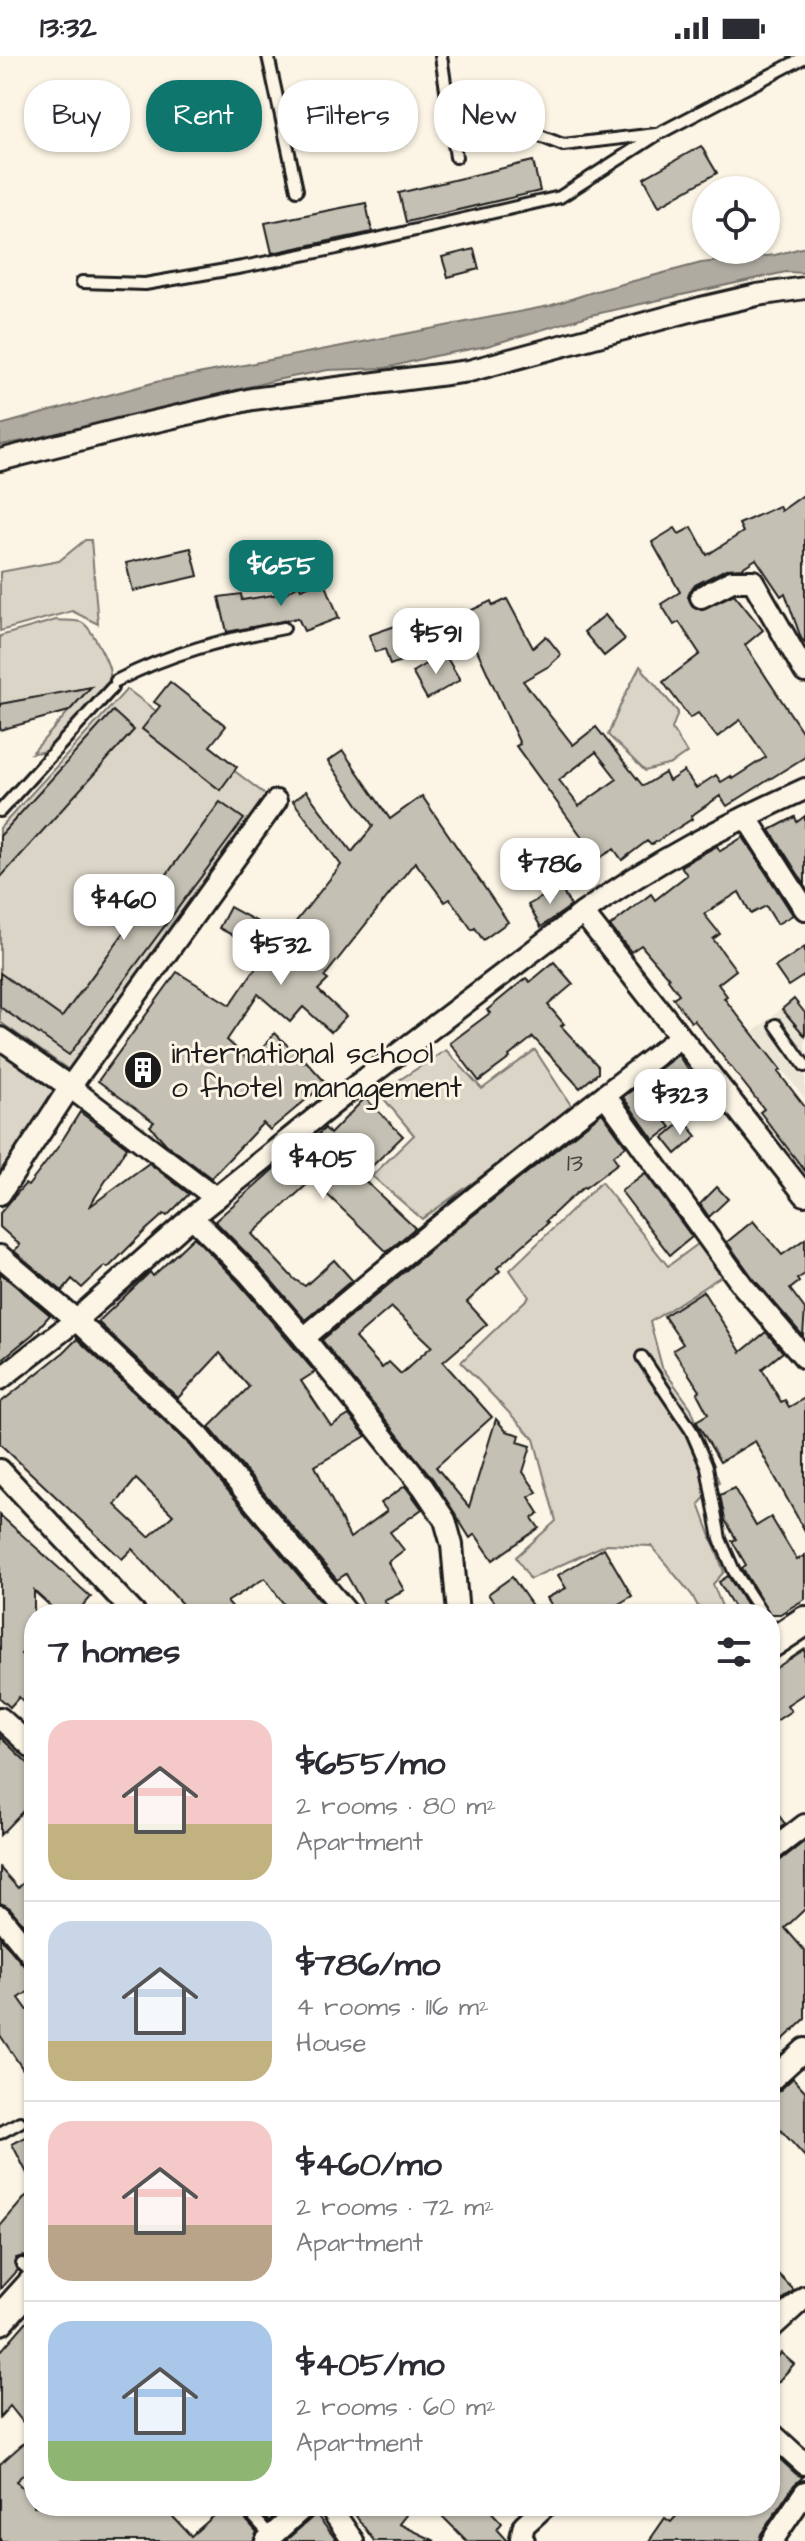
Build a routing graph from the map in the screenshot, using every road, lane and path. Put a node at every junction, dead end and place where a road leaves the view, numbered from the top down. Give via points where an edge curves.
1 (268, 56) edge
2 (441, 56) edge
3 (805, 57) edge
4 (444, 80) edge
5 (658, 134) junction
6 (545, 138) edge
7 (455, 152) edge
8 (456, 157) dead end
9 (297, 190) dead end
10 (82, 282) dead end
11 (805, 288) edge
12 (0, 460) edge
13 (701, 597) dead end
14 (284, 628) dead end
15 (805, 672) edge
16 (805, 789) edge
17 (276, 801) dead end
18 (0, 811) edge
19 (746, 817) junction
20 (805, 909) edge
21 (583, 913) junction
22 (776, 1025) dead end
23 (680, 1037) junction
24 (0, 1038) edge
25 (805, 1066) edge
26 (70, 1087) junction
27 (605, 1095) junction
28 (0, 1194) edge
29 (805, 1195) edge
30 (216, 1198) junction
31 (192, 1217) junction
32 (0, 1256) edge
33 (76, 1320) junction
34 (304, 1338) junction
35 (642, 1357) dead end
36 (805, 1358) edge
37 (0, 1379) edge
38 (0, 1470) edge
39 (126, 1604) edge
40 (340, 1604) edge
41 (457, 1604) edge
42 (755, 1604) edge
43 (805, 1621) edge
44 (780, 1633) edge
45 (0, 1718) edge
46 (24, 1740) edge
47 (805, 1825) edge
48 (780, 1844) edge
49 (0, 1916) edge
50 (24, 1946) edge
51 (805, 2049) edge
52 (780, 2072) edge
53 (20, 2122) dead end
54 (0, 2133) edge
55 (24, 2280) edge
56 (805, 2297) edge
57 (0, 2320) edge
58 (780, 2320) edge
59 (780, 2441) edge
60 (805, 2464) edge
61 (805, 2492) edge
62 (252, 2516) edge
63 (294, 2516) edge
64 (336, 2516) edge
65 (534, 2516) edge
66 (269, 2539) edge
67 (353, 2541) edge
68 (524, 2541) edge
69 (772, 2541) edge

1 - 9 lane
2 - 4 lane
3 - 5 lane
5 - 6 lane via 563,145
5 - 10 lane via 560,197 243,267 145,284
7 - 8 lane
11 - 12 street via 701,308 469,371 252,399
13 - 15 street via 732,581 753,581
14 - 18 lane via 182,652 114,684
16 - 19 street
17 - 26 street
19 - 20 street
19 - 21 street
21 - 23 street
21 - 30 street
22 - 25 lane
23 - 27 street
23 - 29 street
24 - 26 street
26 - 28 street
26 - 30 street
27 - 34 street
27 - 36 street via 743,1286
30 - 31 street
31 - 33 street
31 - 34 street
32 - 33 street
33 - 37 street
33 - 40 street via 199,1436
34 - 41 street via 445,1520
35 - 42 lane via 691,1430 707,1467 720,1539
38 - 39 street
43 - 44 street
45 - 46 street
47 - 48 street
49 - 50 street
51 - 52 street
53 - 54 lane
55 - 57 street
56 - 58 street
59 - 60 street
61 - 69 street
62 - 66 lane
63 - 66 street
64 - 67 street
65 - 68 street via 524,2525

